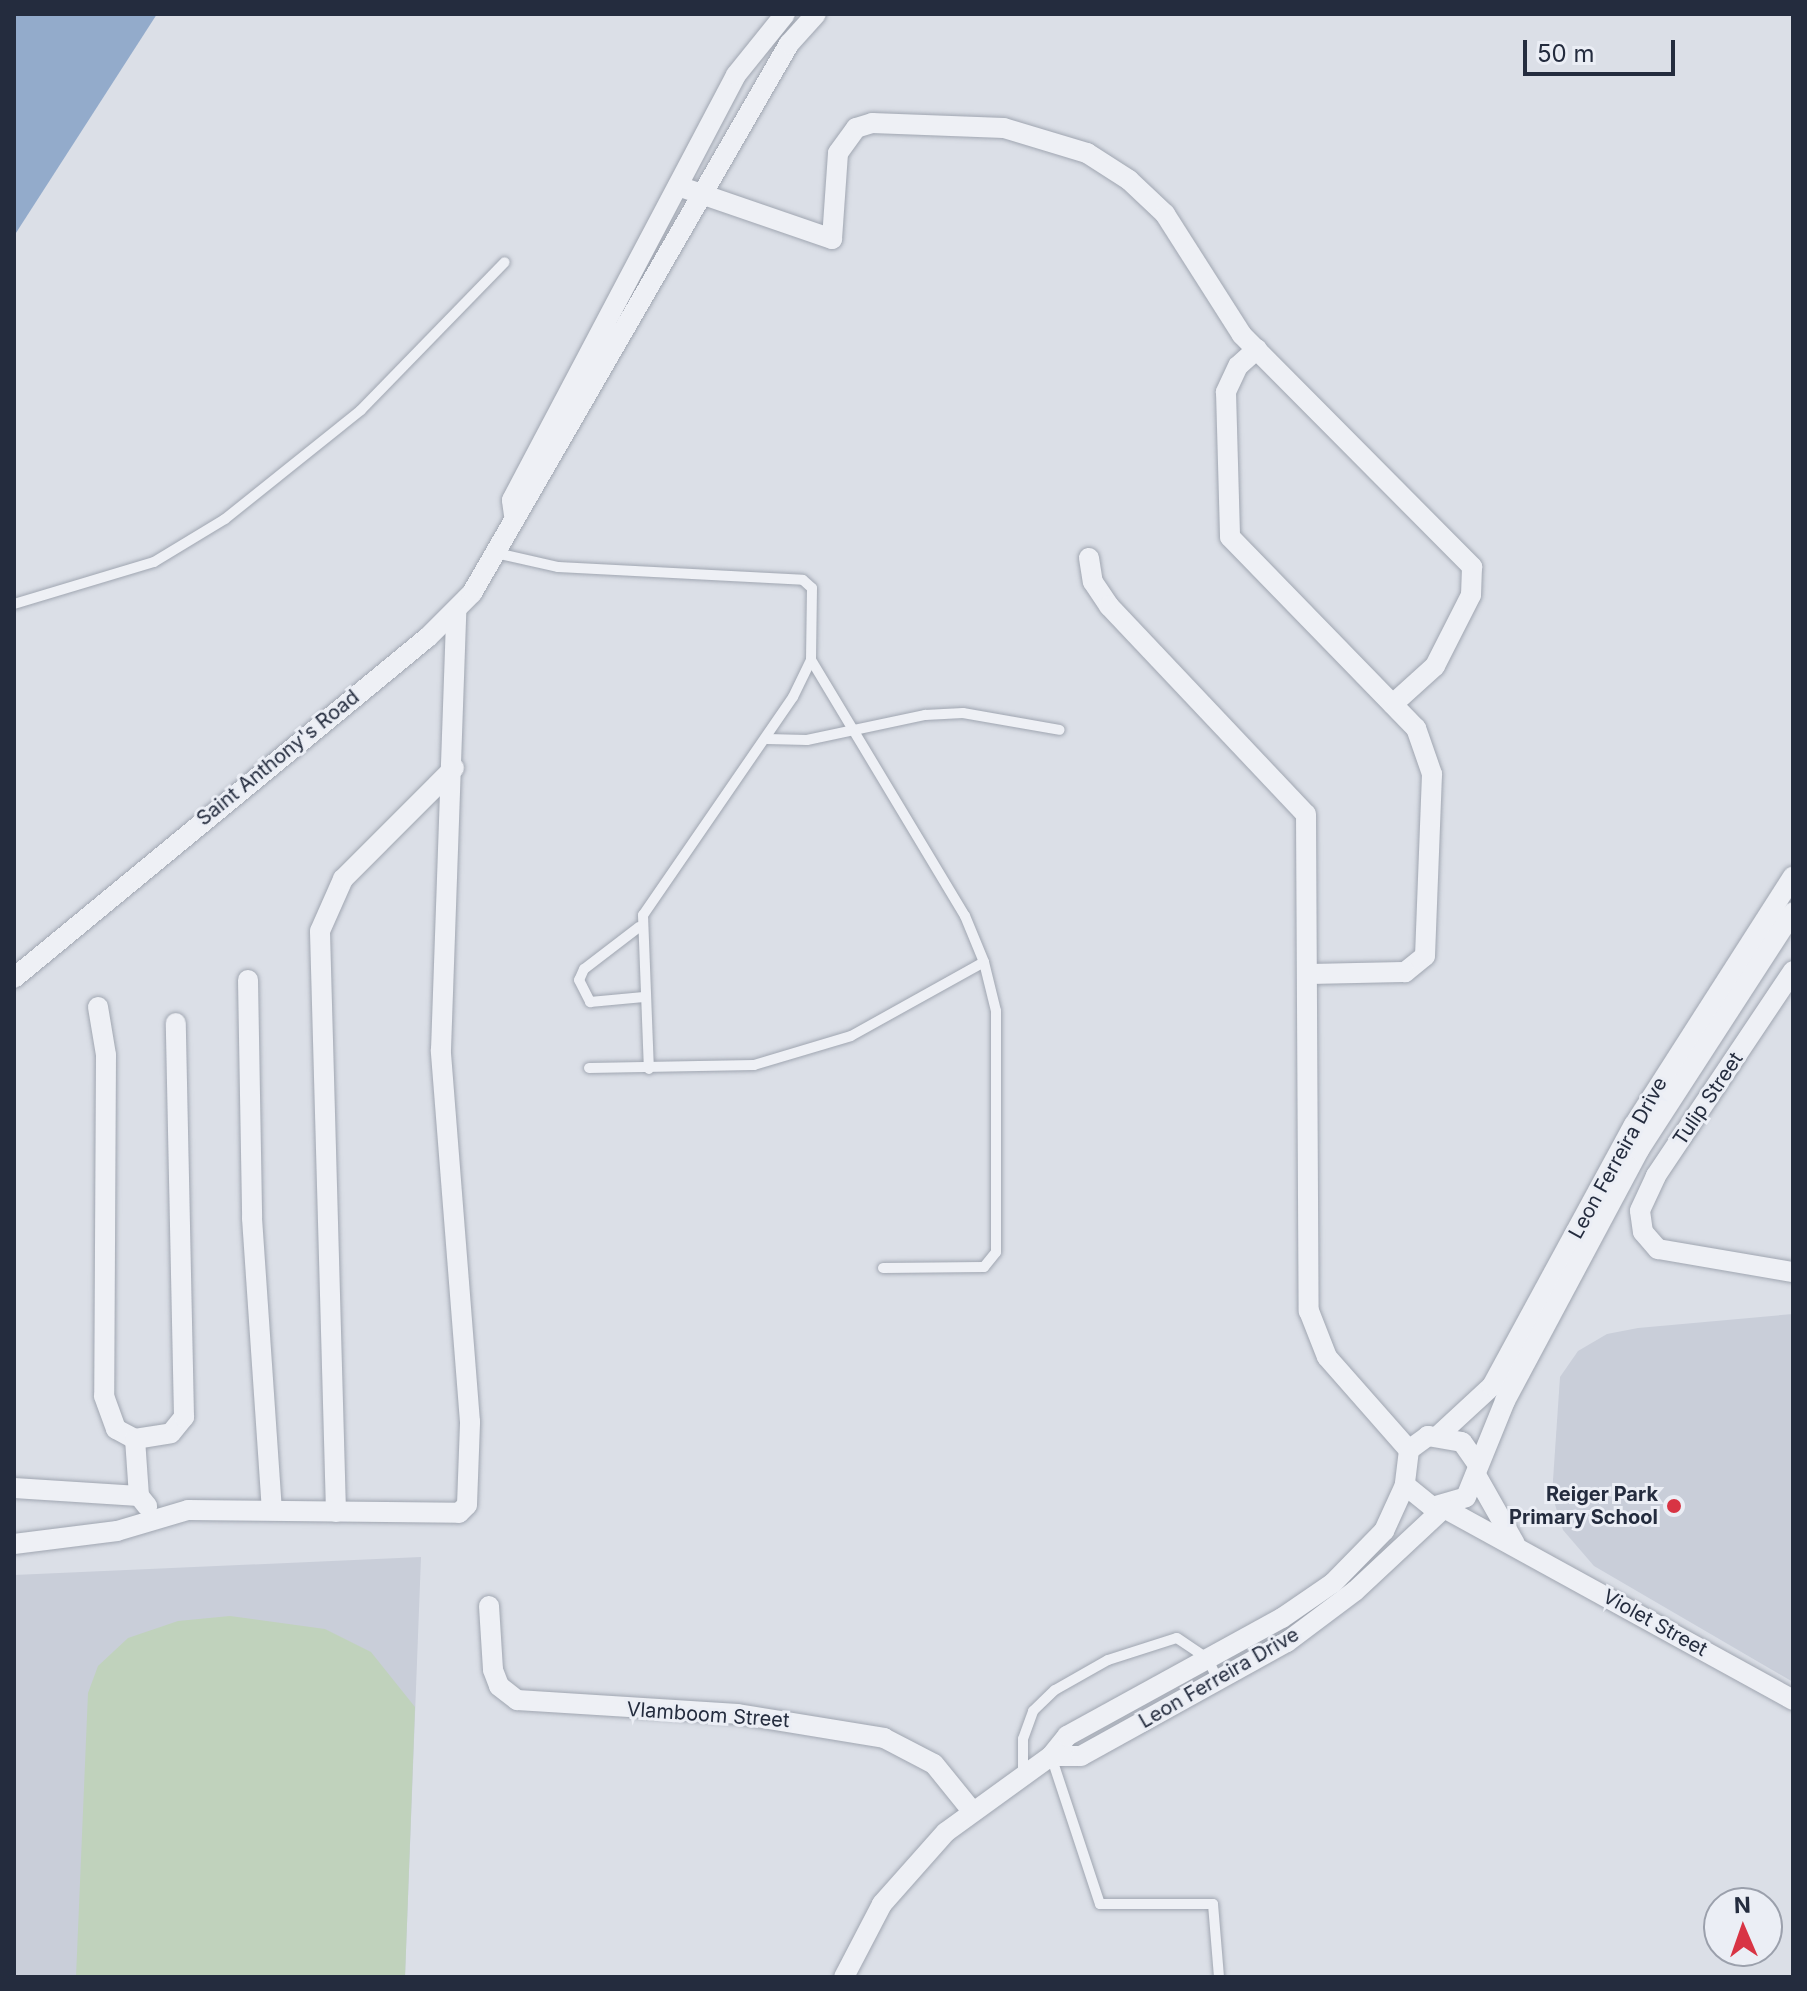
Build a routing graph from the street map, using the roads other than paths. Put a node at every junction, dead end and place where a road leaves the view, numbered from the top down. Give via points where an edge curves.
1 (785, 14) edge
2 (816, 14) edge
3 (678, 186) junction
4 (703, 195) junction
5 (505, 262) dead end
6 (1257, 349) junction
7 (514, 515) junction
8 (496, 553) junction
9 (1089, 558) dead end
10 (14, 604) edge
11 (456, 611) junction
12 (811, 660) junction
13 (1393, 704) junction
14 (1060, 730) dead end
15 (855, 732) junction
16 (767, 739) junction
17 (454, 768) junction
18 (1793, 876) edge
19 (1793, 912) edge
20 (639, 927) junction
21 (984, 962) junction
22 (1793, 971) edge
23 (1308, 974) junction
24 (14, 978) edge
25 (248, 980) dead end
26 (644, 997) junction
27 (98, 1007) dead end
28 (176, 1023) dead end
29 (589, 1068) dead end
30 (649, 1069) junction
31 (883, 1268) dead end
32 (1793, 1272) edge
33 (1440, 1434) junction
34 (135, 1439) junction
35 (1409, 1450) junction
36 (1476, 1468) junction
37 (1405, 1485) junction
38 (14, 1488) edge
39 (139, 1496) junction
40 (272, 1508) junction
41 (1444, 1508) junction
42 (336, 1512) junction
43 (155, 1515) junction
44 (14, 1544) edge
45 (1517, 1548) junction
46 (489, 1606) dead end
47 (1208, 1659) junction
48 (1218, 1680) junction
49 (1793, 1700) edge
50 (1051, 1756) junction
51 (1023, 1776) junction
52 (972, 1811) junction
53 (844, 1977) edge
54 (1219, 1977) edge

1 - 3 street via 736,75
2 - 4 street via 789,44
3 - 4 street
3 - 7 street via 512,500
4 - 6 street via 832,239 838,153 856,128 872,123 1004,128 1041,136 1087,153 1165,214
4 - 7 street via 527,505
5 - 10 lane via 361,410 225,519 154,562
6 - 13 street via 1238,366 1226,392 1225,525 1240,550
6 - 13 street via 1472,567 1471,595 1435,666
7 - 8 street, Saint Anthony's Road
8 - 11 street, Saint Anthony's Road
8 - 12 lane via 558,567 803,580 815,600
9 - 23 street via 1093,582 1109,606 1306,814
11 - 17 street
11 - 24 street, Saint Anthony's Road
12 - 15 lane
12 - 16 lane
13 - 23 street via 1416,728 1430,758 1430,945 1419,966 1405,972
14 - 15 lane via 963,713 925,715
15 - 16 lane
15 - 21 lane via 965,916
16 - 20 lane via 665,877
17 - 42 street via 343,879 320,931
17 - 42 street via 441,1050 470,1422 467,1505 459,1513
18 - 33 street, Leon Ferreira Drive via 1634,1125 1492,1386
19 - 36 street, Leon Ferreira Drive via 1639,1150
20 - 26 lane
20 - 26 lane via 579,980 590,1002
21 - 30 lane via 819,1048 731,1068
21 - 31 lane via 996,1011 996,1252 984,1267
22 - 32 street, Tulip Street via 1649,1188 1640,1211 1643,1232 1672,1254
23 - 35 street via 1309,1311 1327,1357
25 - 40 street via 252,1218
26 - 30 lane
27 - 34 street via 106,1055 104,1396 113,1424
28 - 34 street via 184,1417 179,1429
29 - 30 lane
33 - 35 street
33 - 36 street via 1462,1442
34 - 39 street
35 - 37 street
36 - 41 street via 1466,1497
36 - 45 street
37 - 41 street via 1421,1502
37 - 47 street, Leon Ferreira Drive via 1384,1531 1333,1583
38 - 39 street
39 - 43 street
40 - 42 street
40 - 43 street
41 - 45 street, Violet Street
41 - 48 street, Leon Ferreira Drive via 1355,1591 1287,1642
43 - 44 street via 117,1531
45 - 49 street, Violet Street
46 - 52 street, Vlamboom Street via 493,1670 499,1686 517,1700 738,1714 884,1738 934,1764
47 - 48 lane
47 - 50 street, Leon Ferreira Drive via 1067,1736
47 - 51 lane via 1177,1638 1108,1660 1055,1690 1026,1725
48 - 50 street, Leon Ferreira Drive via 1081,1756
50 - 51 street, Leon Ferreira Drive
50 - 54 lane via 1100,1904 1213,1904
51 - 52 street, Leon Ferreira Drive
52 - 53 street, Leon Ferreira Drive via 899,1881

